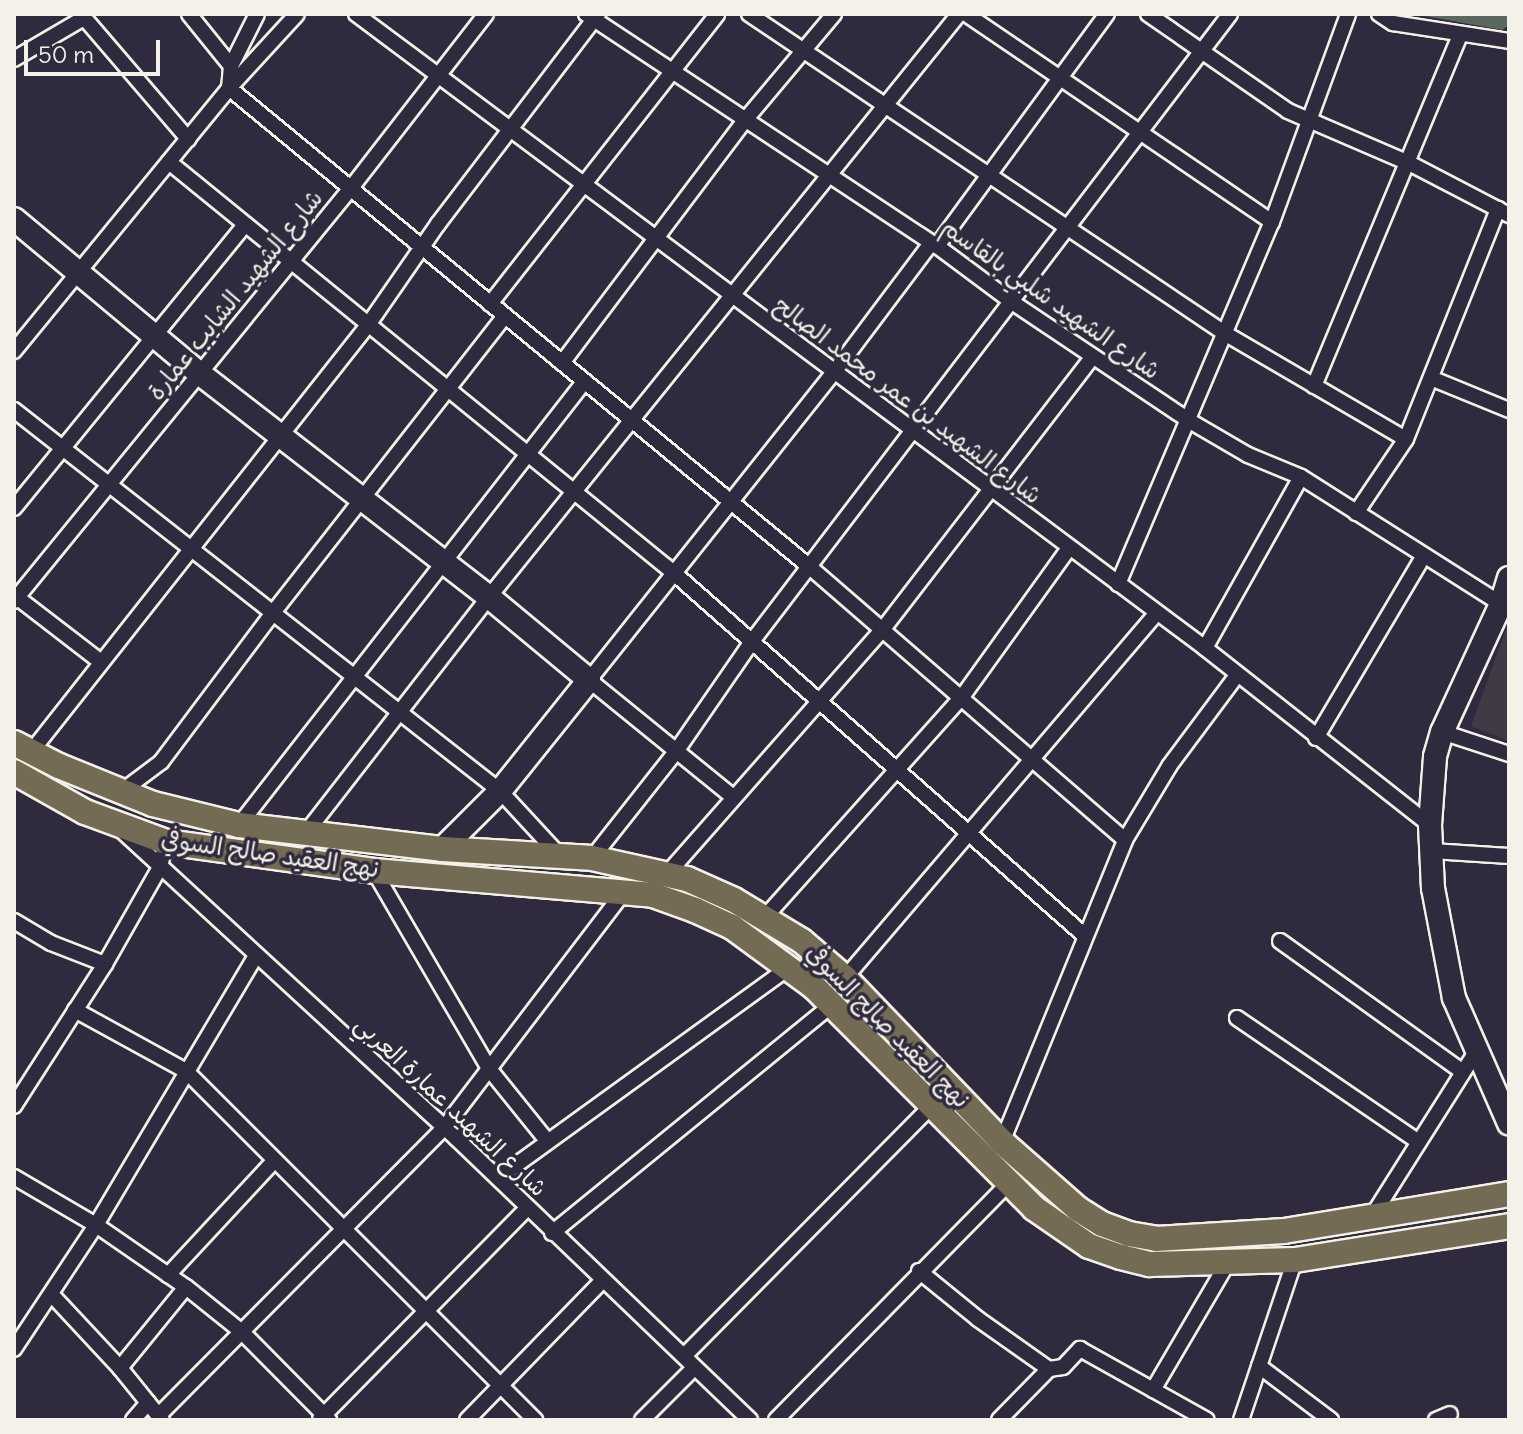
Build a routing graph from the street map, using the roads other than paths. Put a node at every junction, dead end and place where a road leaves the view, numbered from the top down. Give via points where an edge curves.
1 (189, 14) edge
2 (257, 14) edge
3 (297, 14) edge
4 (356, 14) edge
5 (486, 14) edge
6 (717, 14) edge
7 (749, 14) edge
8 (834, 14) edge
9 (959, 14) edge
10 (966, 14) edge
11 (1107, 14) edge
12 (1148, 14) edge
13 (1230, 14) edge
14 (1348, 14) edge
15 (1379, 14) edge
16 (83, 16) edge
17 (593, 16) edge
18 (1460, 35) junction
19 (1509, 41) edge
20 (803, 51) junction
21 (1202, 54) junction
22 (14, 59) edge
23 (231, 66) junction
24 (671, 70) junction
25 (438, 78) junction
26 (1059, 78) junction
27 (229, 88) junction
28 (887, 105) junction
29 (1312, 118) junction
30 (746, 119) junction
31 (511, 130) junction
32 (1141, 131) junction
33 (188, 139) junction
34 (169, 162) junction
35 (1409, 163) junction
36 (831, 175) junction
37 (990, 176) junction
38 (583, 184) junction
39 (351, 188) junction
40 (1503, 212) edge
41 (14, 219) edge
42 (1272, 222) junction
43 (244, 226) junction
44 (1067, 226) junction
45 (657, 237) junction
46 (934, 245) junction
47 (423, 250) junction
48 (290, 263) junction
49 (78, 272) junction
50 (734, 295) junction
51 (1012, 302) junction
52 (490, 304) junction
53 (505, 316) junction
54 (368, 325) junction
55 (1226, 334) junction
56 (157, 337) junction
57 (14, 351) edge
58 (1093, 356) junction
59 (562, 363) junction
60 (835, 371) junction
61 (199, 373) junction
62 (1433, 379) junction
63 (584, 382) junction
64 (1314, 386) junction
65 (447, 392) junction
66 (14, 410) edge
67 (1509, 410) edge
68 (1188, 420) junction
69 (633, 422) junction
70 (914, 432) junction
71 (279, 435) junction
72 (1406, 439) junction
73 (62, 449) junction
74 (527, 454) junction
75 (1301, 477) junction
76 (107, 485) junction
77 (991, 491) junction
78 (573, 494) junction
79 (363, 498) junction
80 (730, 501) junction
81 (14, 508) edge
82 (1356, 513) junction
83 (1069, 548) junction
84 (188, 549) junction
85 (1423, 557) junction
86 (443, 561) junction
87 (811, 568) junction
88 (674, 573) junction
89 (1509, 578) edge
90 (1118, 584) junction
91 (489, 597) junction
92 (15, 598) edge
93 (1501, 604) junction
94 (1157, 613) junction
95 (272, 614) junction
96 (883, 629) junction
97 (753, 640) junction
98 (1205, 648) junction
99 (101, 662) junction
100 (1237, 675) junction
101 (355, 676) junction
102 (589, 680) junction
103 (962, 697) junction
104 (820, 698) junction
105 (400, 712) junction
106 (1442, 732) junction
107 (1316, 738) junction
108 (22, 748) edge
109 (675, 753) junction
110 (1509, 754) edge
111 (1033, 759) junction
112 (896, 769) junction
113 (14, 772) edge
114 (500, 791) junction
115 (121, 792) junction
116 (733, 797) junction
117 (153, 804) junction
118 (239, 825) junction
119 (1430, 825) junction
120 (119, 827) junction
121 (968, 832) junction
122 (305, 834) junction
123 (1125, 840) junction
124 (166, 842) junction
125 (442, 849) junction
126 (1432, 851) junction
127 (560, 856) junction
128 (1509, 856) edge
129 (592, 858) junction
130 (160, 867) junction
131 (374, 871) junction
132 (667, 874) junction
133 (624, 892) junction
134 (766, 916) junction
135 (14, 921) edge
136 (1085, 936) junction
137 (1280, 941) dead end
138 (256, 955) junction
139 (105, 964) junction
140 (788, 968) junction
141 (845, 978) junction
142 (832, 1005) junction
143 (75, 1010) junction
144 (1237, 1018) dead end
145 (1476, 1052) junction
146 (490, 1070) junction
147 (186, 1071) junction
148 (1463, 1072) junction
149 (1504, 1102) edge
150 (14, 1106) edge
151 (931, 1106) junction
152 (1509, 1123) edge
153 (444, 1128) junction
154 (548, 1142) junction
155 (1002, 1142) junction
156 (1419, 1142) junction
157 (273, 1162) junction
158 (14, 1177) edge
159 (498, 1178) junction
160 (1008, 1184) junction
161 (1509, 1194) edge
162 (527, 1208) junction
163 (1371, 1218) junction
164 (96, 1225) junction
165 (1509, 1226) edge
166 (342, 1230) junction
167 (552, 1233) junction
168 (1295, 1260) junction
169 (1228, 1262) junction
170 (919, 1271) junction
171 (168, 1275) junction
172 (603, 1280) junction
173 (186, 1287) junction
174 (52, 1295) junction
175 (426, 1313) junction
176 (242, 1332) junction
177 (14, 1349) edge
178 (689, 1362) junction
179 (1259, 1366) junction
180 (120, 1368) junction
181 (1049, 1369) junction
182 (501, 1387) junction
183 (1153, 1390) junction
184 (148, 1403) junction
185 (160, 1418) edge
186 (324, 1418) edge
187 (1244, 1419) edge
188 (133, 1420) edge
189 (467, 1420) edge
190 (535, 1420) edge
191 (642, 1420) edge
192 (750, 1420) edge
193 (776, 1420) edge
194 (999, 1420) edge
195 (1207, 1420) edge
196 (1331, 1420) edge

1 - 23 street
2 - 23 street
3 - 27 street
4 - 25 street, شارع الشهيد بن عمر محمد الصالح
5 - 25 street, شارع الشهيد الشايب عمارة
6 - 24 street
7 - 20 street
8 - 20 street
9 - 28 street
10 - 26 street
11 - 26 street
12 - 21 street
13 - 21 street
14 - 29 street
15 - 18 street via 1393,23
16 - 22 street
16 - 33 street
17 - 24 street, شارع الشهيد شلبي بالقاسم
17 - 31 street
18 - 19 street
18 - 35 street
20 - 28 street
20 - 30 street
21 - 29 street via 1288,111
21 - 32 street
23 - 27 street
24 - 30 street, شارع الشهيد شلبي بالقاسم
24 - 38 street
25 - 31 street, شارع الشهيد بن عمر محمد الصالح
25 - 39 street, شارع الشهيد الشايب عمارة
26 - 32 street
26 - 37 street
27 - 33 street
27 - 39 street
28 - 36 street
28 - 37 street
29 - 35 street
29 - 42 street
30 - 36 street, شارع الشهيد شلبي بالقاسم
30 - 45 street
31 - 38 street, شارع الشهيد بن عمر محمد الصالح
31 - 47 street
32 - 42 street
32 - 44 street
33 - 34 street
34 - 43 street
34 - 49 street
35 - 40 street
35 - 64 street
36 - 46 street, شارع الشهيد شلبي بالقاسم
36 - 50 street
37 - 44 street
37 - 46 street
38 - 45 street, شارع الشهيد بن عمر محمد الصالح
38 - 52 street
39 - 47 street
39 - 48 street, شارع الشهيد الشايب عمارة
40 - 62 street
41 - 49 street
42 - 55 street
43 - 48 street
43 - 56 street
44 - 51 street
44 - 55 street
45 - 50 street, شارع الشهيد بن عمر محمد الصالح
45 - 59 street
46 - 51 street, شارع الشهيد شلبي بالقاسم
46 - 60 street
47 - 52 street
47 - 54 street
48 - 54 street
48 - 61 street, شارع الشهيد الشايب عمارة
49 - 56 street
49 - 57 street
50 - 60 street, شارع الشهيد بن عمر محمد الصالح
50 - 69 street
51 - 58 street, شارع الشهيد شلبي بالقاسم
51 - 70 street
52 - 53 street
53 - 59 street
53 - 65 street
54 - 65 street
54 - 71 street
55 - 64 street
55 - 68 street
56 - 61 street
56 - 73 street
58 - 68 street, شارع الشهيد شلبي بالقاسم
58 - 77 street
59 - 63 street
60 - 70 street, شارع الشهيد بن عمر محمد الصالح
60 - 80 street
61 - 71 street
61 - 76 street, شارع الشهيد الشايب عمارة
62 - 67 street
62 - 72 street
63 - 69 street
63 - 74 street
64 - 72 street
65 - 74 street
65 - 79 street
66 - 73 street
68 - 75 street, شارع الشهيد شلبي بالقاسم via 1248,455
68 - 90 street
69 - 78 street
69 - 80 street
70 - 77 street, شارع الشهيد بن عمر محمد الصالح
70 - 87 street
71 - 79 street
71 - 84 street
72 - 82 street
73 - 76 street
73 - 81 street
74 - 78 street
74 - 86 street
75 - 82 street, شارع الشهيد شلبي بالقاسم
75 - 98 street
76 - 84 street
76 - 92 street, شارع الشهيد الشايب عمارة
77 - 83 street, شارع الشهيد بن عمر محمد الصالح
77 - 96 street
78 - 88 street
78 - 91 street
79 - 86 street
79 - 95 street
80 - 87 street
80 - 88 street
82 - 85 street, شارع الشهيد شلبي بالقاسم
83 - 90 street, شارع الشهيد بن عمر محمد الصالح
83 - 103 street
84 - 95 street
84 - 99 street
85 - 93 street, شارع الشهيد شلبي بالقاسم
85 - 107 street
86 - 91 street
86 - 101 street
87 - 96 street
87 - 97 street
88 - 97 street
88 - 102 street
89 - 93 street
90 - 94 street, شارع الشهيد بن عمر محمد الصالح
91 - 102 street
91 - 105 street
92 - 99 street
93 - 106 street
94 - 98 street, شارع الشهيد بن عمر محمد الصالح
94 - 111 street
95 - 101 street
95 - 115 street via 161,762
96 - 103 street
96 - 104 street
97 - 104 street
97 - 109 street
98 - 100 street, شارع الشهيد بن عمر محمد الصالح
99 - 108 street
100 - 107 street, شارع الشهيد بن عمر محمد الصالح
100 - 123 street via 1170,765
101 - 105 street
101 - 118 street
102 - 109 street
102 - 114 street
103 - 111 street
103 - 112 street
104 - 112 street
104 - 116 street
105 - 114 street
105 - 122 street
106 - 110 street
106 - 119 street
107 - 119 street, شارع الشهيد بن عمر محمد الصالح
108 - 115 main road, نهج العقيد صالح السوفي
109 - 116 street
109 - 129 street
111 - 121 street
111 - 123 street
112 - 121 street
112 - 134 street
113 - 120 main road, نهج العقيد صالح السوفي
114 - 125 street
114 - 127 street
115 - 117 main road, نهج العقيد صالح السوفي
115 - 120 main road
116 - 132 street
117 - 118 main road, نهج العقيد صالح السوفي
117 - 124 main road
118 - 122 main road, نهج العقيد صالح السوفي
119 - 126 street
120 - 124 main road, نهج العقيد صالح السوفي
120 - 130 street, شارع الشهيد عمارة العربي
121 - 136 street
121 - 141 street
122 - 125 main road, نهج العقيد صالح السوفي
123 - 136 street
124 - 130 street
124 - 131 main road, نهج العقيد صالح السوفي
125 - 127 main road, نهج العقيد صالح السوفي
126 - 128 street
126 - 145 street via 1433,888 1454,998
127 - 129 main road, نهج العقيد صالح السوفي
129 - 132 main road, نهج العقيد صالح السوفي
130 - 138 street, شارع الشهيد عمارة العربي
130 - 139 street
131 - 133 main road, نهج العقيد صالح السوفي
131 - 146 street
132 - 134 main road, نهج العقيد صالح السوفي
133 - 140 main road, نهج العقيد صالح السوفي via 653,895 719,921
133 - 146 street
134 - 141 main road, نهج العقيد صالح السوفي
135 - 139 street via 51,943
136 - 155 street
137 - 148 street
138 - 147 street
138 - 153 street, شارع الشهيد عمارة العربي
139 - 143 street
140 - 142 main road, نهج العقيد صالح السوفي
140 - 154 street
141 - 155 main road, نهج العقيد صالح السوفي
142 - 151 main road, نهج العقيد صالح السوفي
142 - 167 street
143 - 147 street
143 - 150 street
144 - 156 street
145 - 148 street
145 - 149 street
146 - 153 street
146 - 154 street
147 - 157 street
147 - 164 street
148 - 156 street
149 - 152 street
151 - 160 main road, نهج العقيد صالح السوفي
151 - 178 street
153 - 159 street, شارع الشهيد عمارة العربي
153 - 166 street
154 - 159 street
155 - 163 main road, نهج العقيد صالح السوفي via 1078,1209 1129,1234 1206,1237
156 - 163 street
157 - 166 street
157 - 171 street
158 - 164 street
159 - 162 street, شارع الشهيد عمارة العربي
160 - 169 main road, نهج العقيد صالح السوفي via 1089,1246 1150,1264
160 - 170 street
161 - 163 main road, نهج العقيد صالح السوفي
162 - 167 street, شارع الشهيد عمارة العربي
162 - 175 street
164 - 171 street
164 - 174 street
165 - 168 main road, نهج العقيد صالح السوفي
166 - 175 street
166 - 176 street
167 - 172 street, شارع الشهيد عمارة العربي
168 - 169 main road, نهج العقيد صالح السوفي
168 - 179 street
169 - 183 street
170 - 181 street
170 - 193 street
171 - 173 street
172 - 178 street, شارع الشهيد عمارة العربي
172 - 182 street
173 - 176 street
173 - 180 street
174 - 177 street
174 - 180 street
175 - 182 street
175 - 186 street
176 - 185 street
176 - 186 street
178 - 191 street
178 - 192 street, شارع الشهيد عمارة العربي
179 - 187 street
179 - 196 street
180 - 184 street
181 - 183 street via 1063,1367 1080,1349
181 - 194 street
182 - 189 street
182 - 190 street
183 - 195 street
184 - 185 street
184 - 188 street

